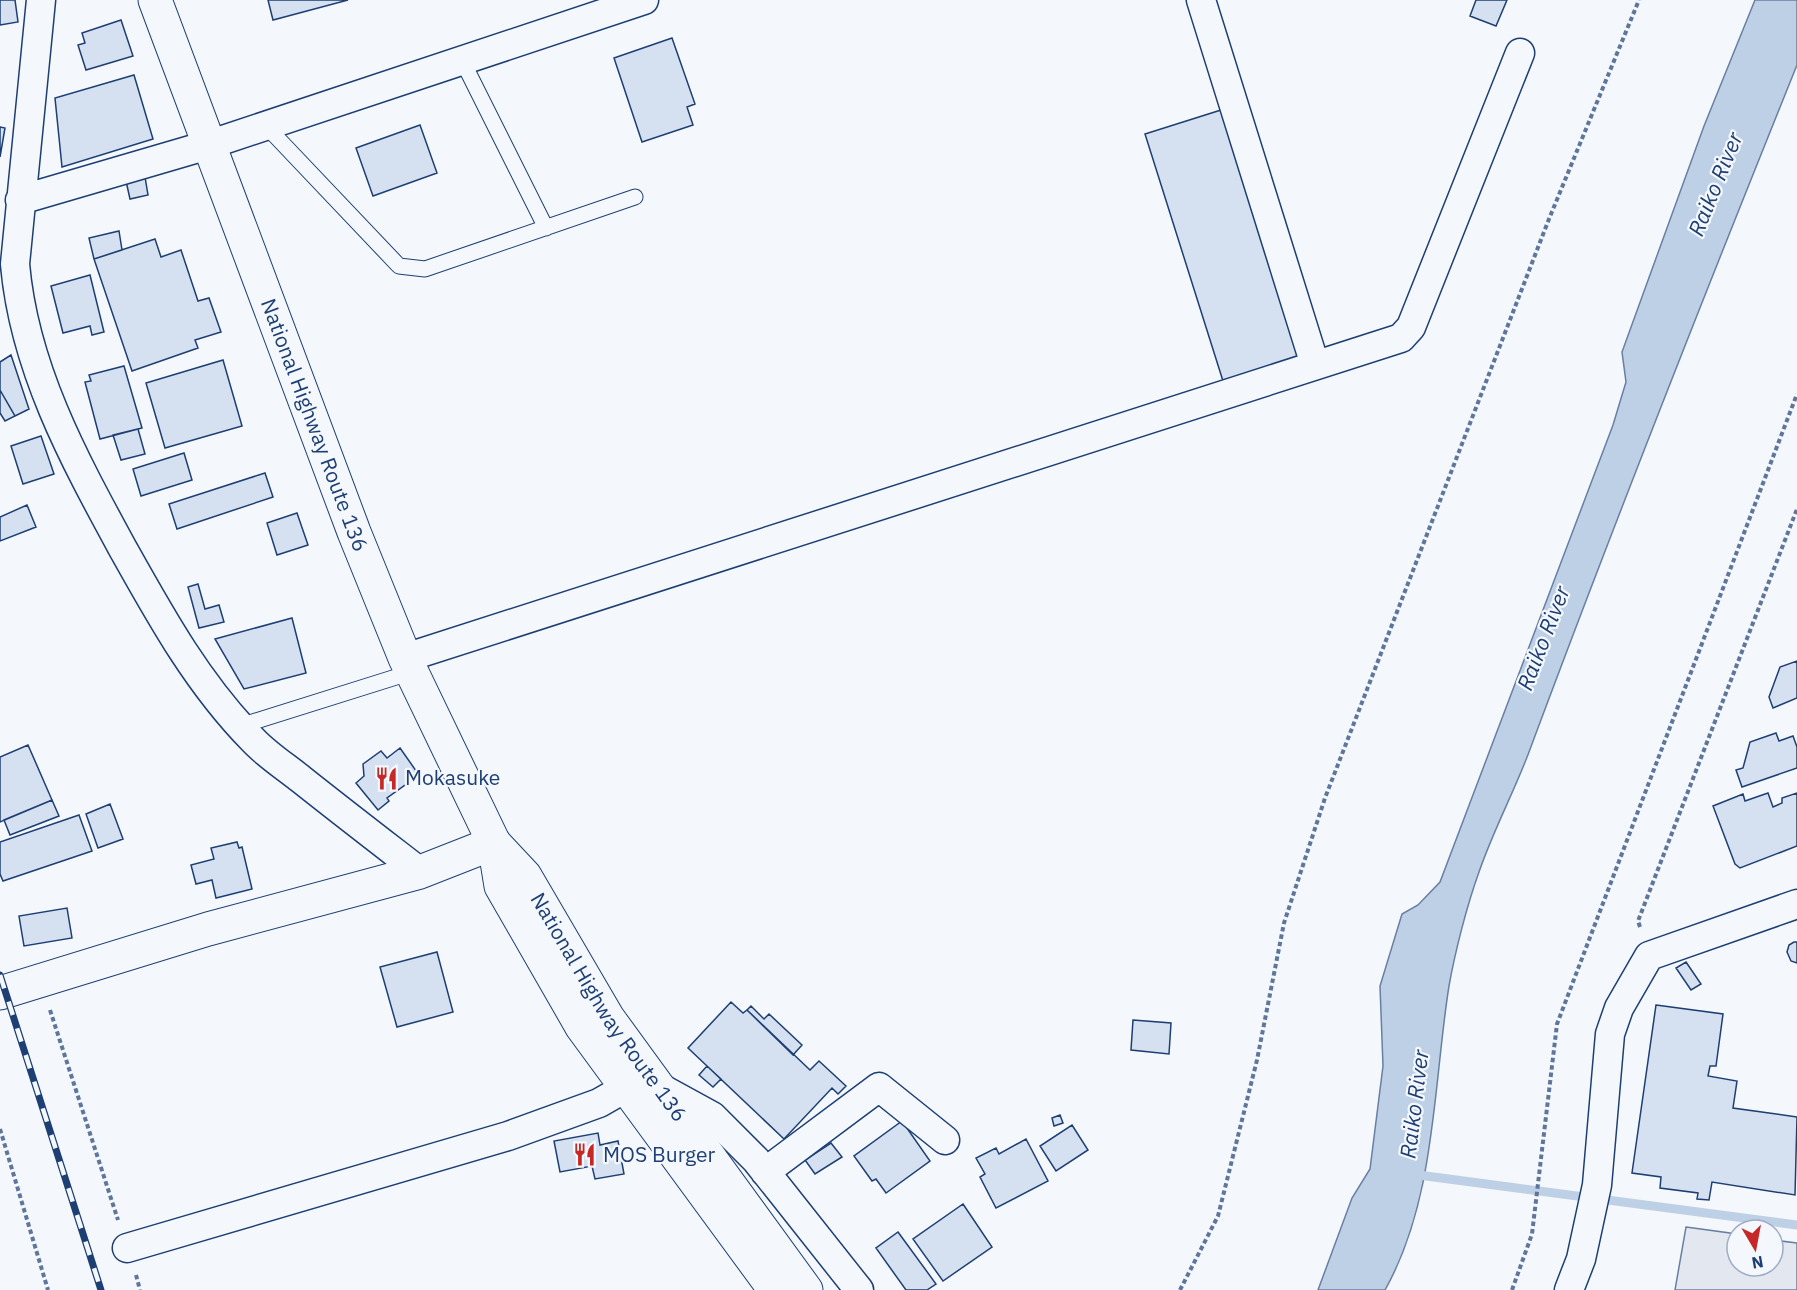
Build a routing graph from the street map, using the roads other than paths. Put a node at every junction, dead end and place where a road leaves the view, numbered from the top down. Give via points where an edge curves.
1 (41, 0) edge
2 (155, 0) edge
3 (644, 0) edge
4 (1201, 0) edge
5 (1520, 53) dead end
6 (462, 60) junction
7 (266, 126) junction
8 (208, 145) junction
9 (635, 197) dead end
10 (20, 200) junction
11 (546, 228) junction
12 (8, 272) edge
13 (1315, 365) junction
14 (408, 665) junction
15 (240, 726) junction
16 (494, 843) junction
17 (420, 872) junction
18 (1797, 904) edge
19 (0, 993) edge
20 (642, 1087) junction
21 (945, 1140) dead end
22 (765, 1172) junction
23 (128, 1248) road end
24 (775, 1290) edge
25 (806, 1290) edge
26 (860, 1290) edge
27 (1569, 1290) edge

1 - 10 street
2 - 8 main road, National Highway Route 136
3 - 6 street
4 - 13 street
5 - 13 street via 1411,327 1401,338
6 - 7 street
6 - 11 lane
7 - 8 street
7 - 11 lane via 399,266 425,269
8 - 10 street
8 - 14 main road, National Highway Route 136
9 - 11 lane
10 - 12 street
12 - 15 street via 54,415 75,457 168,630
13 - 14 street
14 - 15 lane
14 - 16 main road, National Highway Route 136
15 - 17 street via 262,748
16 - 17 main road
16 - 20 main road, National Highway Route 136 via 501,886 582,1027
17 - 19 main road via 208,929
18 - 27 street via 1649,956 1619,1008 1610,1034 1597,1185 1581,1259
20 - 22 street via 712,1116
20 - 23 street via 508,1136
20 - 24 main road, National Highway Route 136
20 - 25 main road, National Highway Route 136
21 - 22 street via 879,1087
22 - 26 street

